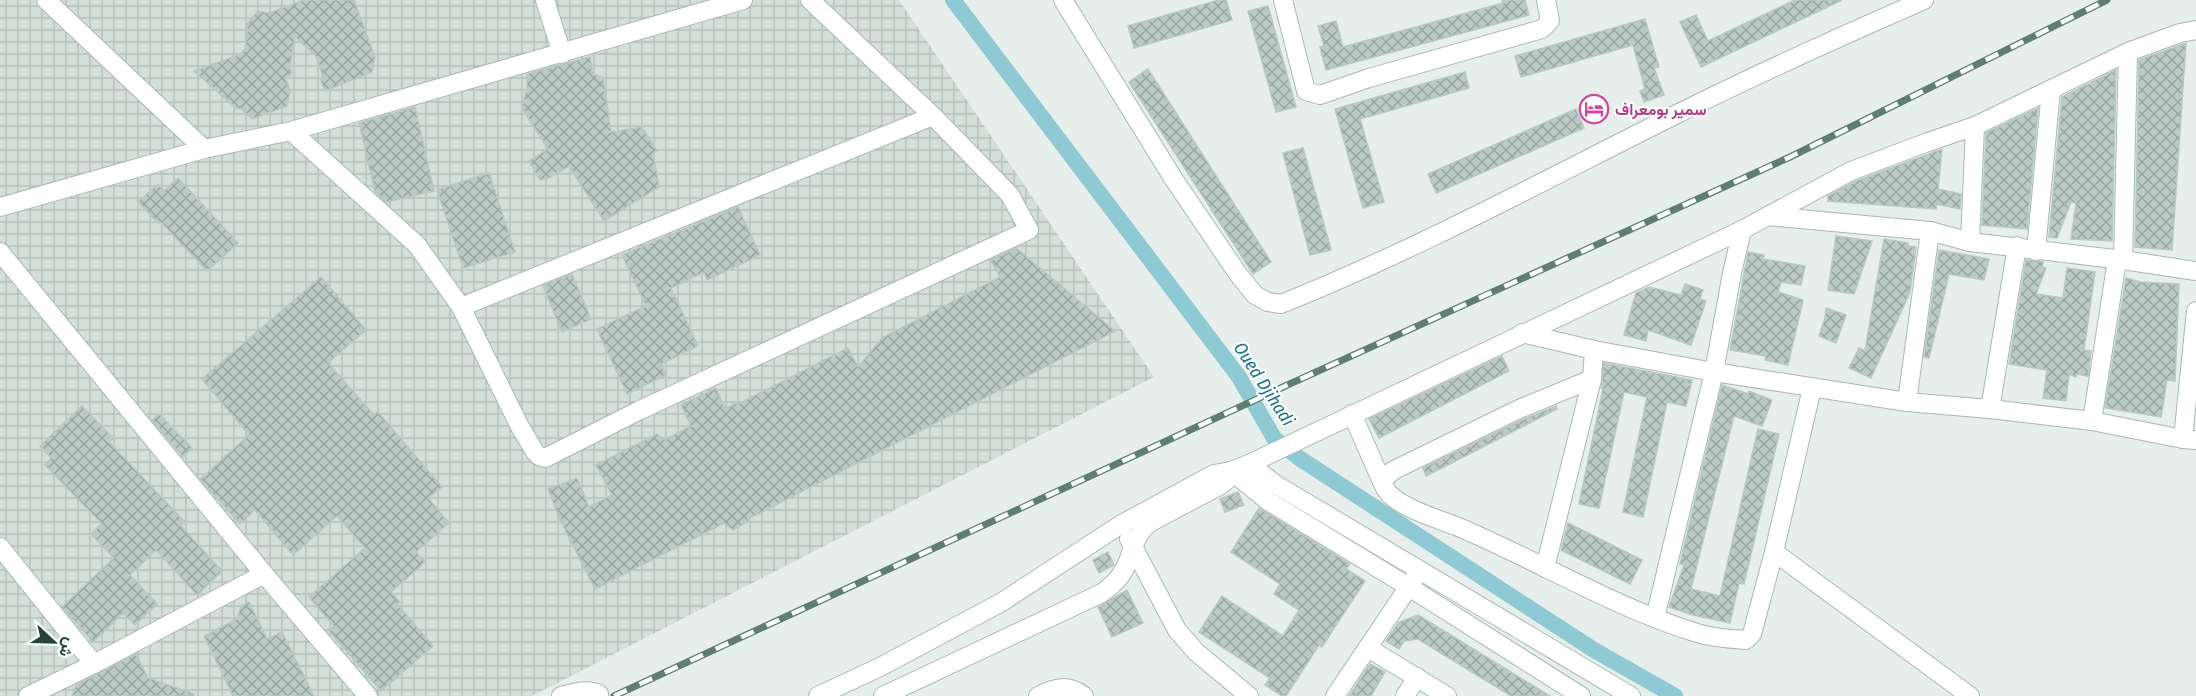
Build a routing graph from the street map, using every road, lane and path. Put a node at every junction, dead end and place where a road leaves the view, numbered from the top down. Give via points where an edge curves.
1 (46, 0) edge
2 (545, 0) edge
3 (743, 0) edge
4 (810, 0) edge
5 (1063, 0) edge
6 (1283, 0) edge
7 (1546, 0) edge
8 (1924, 0) edge
9 (2196, 30) edge
10 (2128, 52) junction
11 (562, 54) junction
12 (2051, 90) junction
13 (933, 116) junction
14 (1976, 126) junction
15 (291, 131) junction
16 (204, 149) junction
17 (0, 207) edge
18 (1768, 216) junction
19 (1742, 230) junction
20 (1930, 231) junction
21 (1970, 242) junction
22 (2016, 246) junction
23 (2036, 251) junction
24 (0, 252) edge
25 (2120, 260) junction
26 (2196, 271) edge
27 (461, 307) junction
28 (2196, 311) edge
29 (1522, 333) junction
30 (1594, 350) junction
31 (1714, 372) junction
32 (1592, 379) junction
33 (1812, 388) junction
34 (1907, 402) junction
35 (1990, 409) junction
36 (1352, 414) junction
37 (2092, 421) junction
38 (2189, 439) edge
39 (1257, 460) junction
40 (1231, 471) junction
41 (1383, 484) junction
42 (1120, 525) junction
43 (1134, 546) junction
44 (0, 547) edge
45 (1774, 552) junction
46 (1545, 568) junction
47 (1420, 570) junction
48 (264, 574) junction
49 (1409, 587) junction
50 (1655, 618) junction
51 (1368, 648) junction
52 (94, 664) junction
53 (880, 667) junction
54 (1417, 677) junction
55 (599, 694) dead end
56 (893, 694) edge
57 (28, 696) edge
58 (368, 696) edge
59 (561, 696) edge
60 (818, 696) edge
61 (1038, 696) edge
62 (1084, 696) edge
63 (1250, 696) edge
64 (1335, 696) edge
65 (1405, 696) edge
66 (1447, 696) edge
67 (1581, 696) edge
68 (1631, 696) edge
69 (1970, 696) edge

1 - 16 street
2 - 11 street
3 - 11 street
4 - 13 street
5 - 8 street via 1173,178 1238,274 1255,295 1268,303 1281,304 1365,269 1674,115
6 - 7 street via 1306,91 1320,95 1542,29 1550,21
9 - 10 street
10 - 12 street
10 - 25 street
11 - 15 street
12 - 14 street
12 - 23 street
13 - 27 street
13 - 27 street via 1010,195 1029,230 545,458 535,452 519,425
14 - 18 street via 1851,171
14 - 21 street
15 - 16 street
15 - 27 street via 417,245
16 - 17 street
18 - 19 street
18 - 20 street
19 - 29 street
19 - 31 street
20 - 21 street
20 - 34 street
21 - 22 street
22 - 23 street
22 - 35 street
23 - 25 street
24 - 48 street
25 - 26 street
25 - 37 street
28 - 38 street
29 - 30 street
29 - 36 street
30 - 31 street
30 - 32 street
31 - 33 street
31 - 50 street
32 - 41 street via 1457,438 1394,470
32 - 46 street
33 - 34 street
33 - 45 street
34 - 35 street
35 - 37 street
36 - 39 street
36 - 41 street
37 - 38 street
39 - 40 street
39 - 47 street via 1284,489
40 - 42 street via 1214,474
40 - 43 street via 1219,486 1147,525
40 - 49 street via 1268,501
41 - 46 street via 1385,490 1408,507
42 - 43 street
42 - 53 street via 1002,602
43 - 56 street via 1124,570 1102,592
43 - 63 street via 1177,630 1196,652
44 - 52 street
45 - 50 street via 1755,627 1746,640 1699,634
45 - 69 street
46 - 50 street
47 - 49 street
47 - 68 street
48 - 52 street
48 - 58 street
49 - 51 street
49 - 67 street
51 - 54 street
51 - 64 street
52 - 57 street
53 - 56 street
53 - 60 street
54 - 65 street
54 - 66 street
55 - 59 street via 581,691
61 - 62 street via 1062,686

